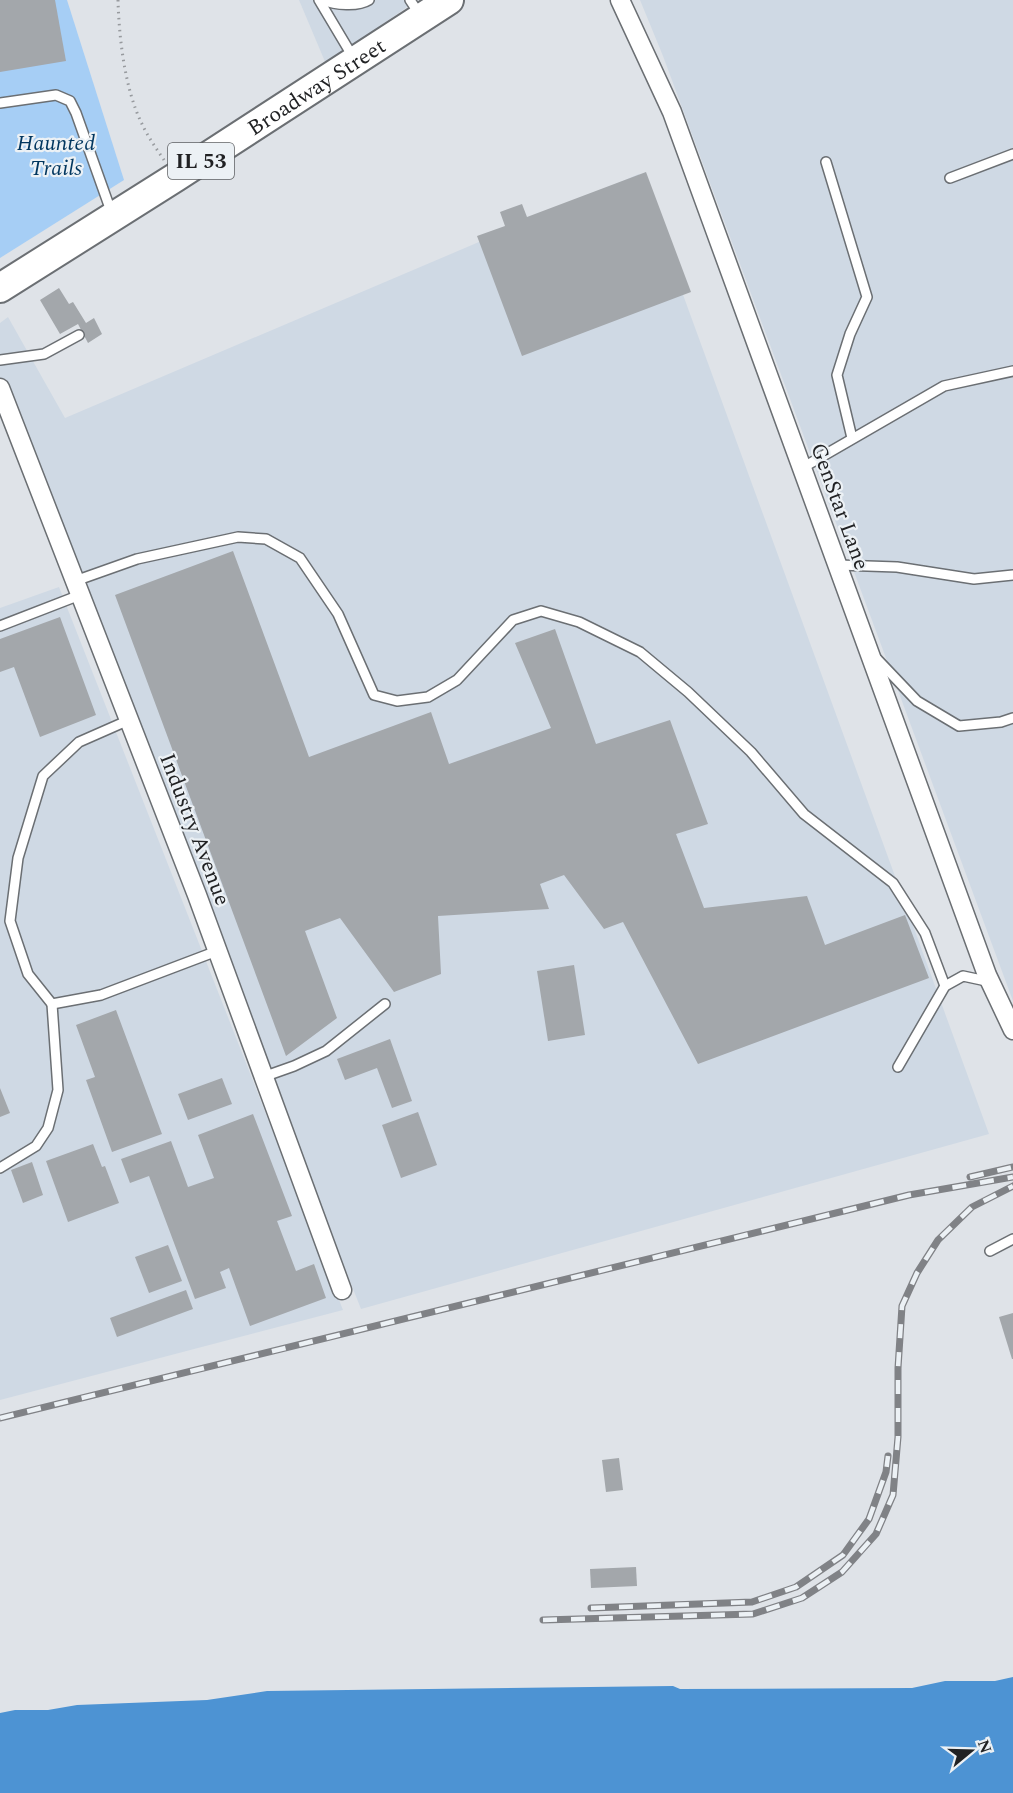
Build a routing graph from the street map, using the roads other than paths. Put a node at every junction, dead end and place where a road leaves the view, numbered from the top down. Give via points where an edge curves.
1 (321, 0) edge
2 (369, 0) edge
3 (449, 0) edge
4 (620, 0) edge
5 (416, 9) edge
6 (355, 61) junction
7 (0, 103) edge
8 (1013, 154) edge
9 (826, 162) dead end
10 (950, 178) dead end
11 (113, 217) junction
12 (0, 288) edge
13 (79, 335) dead end
14 (0, 360) edge
15 (1013, 371) edge
16 (0, 388) edge
17 (852, 438) junction
18 (802, 468) junction
19 (838, 565) junction
20 (1013, 575) edge
21 (78, 588) junction
22 (0, 626) edge
23 (869, 651) junction
24 (1013, 718) edge
25 (129, 720) junction
26 (217, 951) junction
27 (991, 982) junction
28 (945, 986) junction
29 (52, 1004) junction
30 (385, 1004) dead end
31 (1013, 1030) edge
32 (898, 1067) dead end
33 (263, 1077) junction
34 (0, 1168) edge
35 (1013, 1239) edge
36 (990, 1251) dead end
37 (342, 1290) dead end

1 - 2 lane via 363,4
1 - 6 lane
3 - 5 main road, Broadway Street / IL 53
4 - 18 street, GenStar Lane via 672,112
5 - 6 main road, Broadway Street / IL 53
6 - 11 main road, Broadway Street / IL 53
7 - 11 lane via 56,95 70,101
8 - 10 lane
9 - 17 lane via 867,297 837,375
11 - 12 main road, Broadway Street / IL 53
13 - 14 lane via 44,354
15 - 17 lane via 944,386
16 - 21 street, Industry Avenue
17 - 18 lane
18 - 19 street, GenStar Lane
19 - 20 lane via 897,567 974,579
19 - 23 street, GenStar Lane
21 - 22 lane
21 - 25 street, Industry Avenue
21 - 28 lane via 148,557 238,537 266,538 300,558 338,614 374,695 397,701 428,697 457,680 513,620 541,611 579,622 640,652 752,752 804,814 893,883 925,933
23 - 24 lane via 917,701 959,726
23 - 27 street, GenStar Lane
25 - 26 street, Industry Avenue
25 - 29 lane via 79,742 43,776 18,858 10,921 28,974
26 - 29 lane via 101,995
26 - 33 street, Industry Avenue
27 - 28 lane via 963,976
27 - 31 street, GenStar Lane
28 - 32 lane
29 - 34 lane via 58,1090 48,1128 36,1146
30 - 33 lane via 326,1051
33 - 37 street, Industry Avenue
35 - 36 lane

